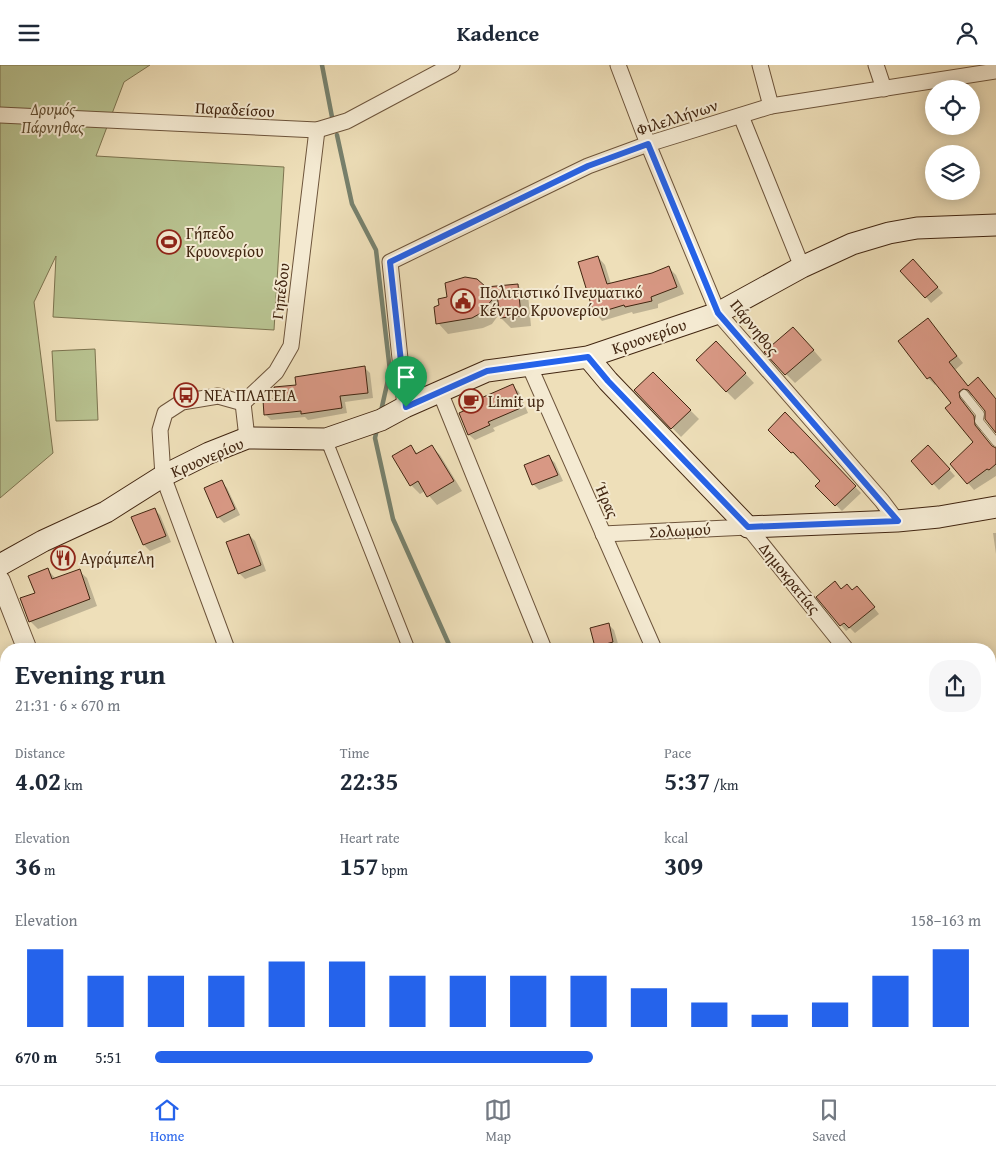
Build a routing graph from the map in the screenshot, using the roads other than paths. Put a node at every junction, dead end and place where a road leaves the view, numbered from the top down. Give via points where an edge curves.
1 (452, 65) edge
2 (618, 65) edge
3 (760, 65) edge
4 (876, 65) edge
5 (996, 71) edge
6 (884, 89) junction
7 (771, 106) junction
8 (0, 115) edge
9 (740, 116) junction
10 (317, 130) junction
11 (648, 144) junction
12 (996, 225) edge
13 (802, 267) junction
14 (718, 313) junction
15 (588, 357) junction
16 (529, 365) junction
17 (440, 392) junction
18 (964, 394) dead end
19 (243, 403) junction
20 (406, 407) junction
21 (247, 438) junction
22 (326, 439) junction
23 (996, 442) edge
24 (163, 476) junction
25 (996, 507) edge
26 (898, 521) junction
27 (748, 527) junction
28 (603, 534) junction
29 (0, 565) edge
30 (0, 580) edge
31 (25, 643) edge
32 (225, 643) edge
33 (407, 643) edge
34 (542, 643) edge
35 (651, 643) edge
36 (841, 643) edge

1 - 10 street, Παραδείσου via 347,121
2 - 11 street, Πάρνηθος
3 - 7 street
4 - 6 street
5 - 6 street, Φιλελλήνων
6 - 7 street, Φιλελλήνων
7 - 9 street, Φιλελλήνων
8 - 10 street, Παραδείσου
9 - 11 street, Φιλελλήνων
9 - 13 street
10 - 19 street, Γηπέδου via 291,346 276,372
11 - 14 street, Πάρνηθος
11 - 20 street, Φιλελλήνων via 588,166 390,262
12 - 13 main road, Κρυονερίου via 917,228 889,233 852,244
13 - 14 main road, Κρυονερίου
14 - 15 main road, Κρυονερίου
14 - 26 street, Πάρνηθος
15 - 16 main road, Κρυονερίου
15 - 27 main road, Δημοκρατίας
16 - 17 main road, Κρυονερίου via 487,371
16 - 28 street, Ήρας
17 - 20 main road, Κρυονερίου
17 - 34 street
18 - 23 lane
19 - 21 street
19 - 24 street via 218,396 182,402 165,413 160,429
20 - 22 main road, Κρυονερίου via 381,420
21 - 22 main road, Κρυονερίου
21 - 24 main road, Κρυονερίου
22 - 33 street
24 - 29 main road, Κρυονερίου via 106,512
24 - 32 street
25 - 26 main road, Σολωμού
26 - 27 main road, Σολωμού
27 - 28 street, Σολωμού
27 - 36 street, Δημοκρατίας
28 - 35 street, Ήρας
30 - 31 street

